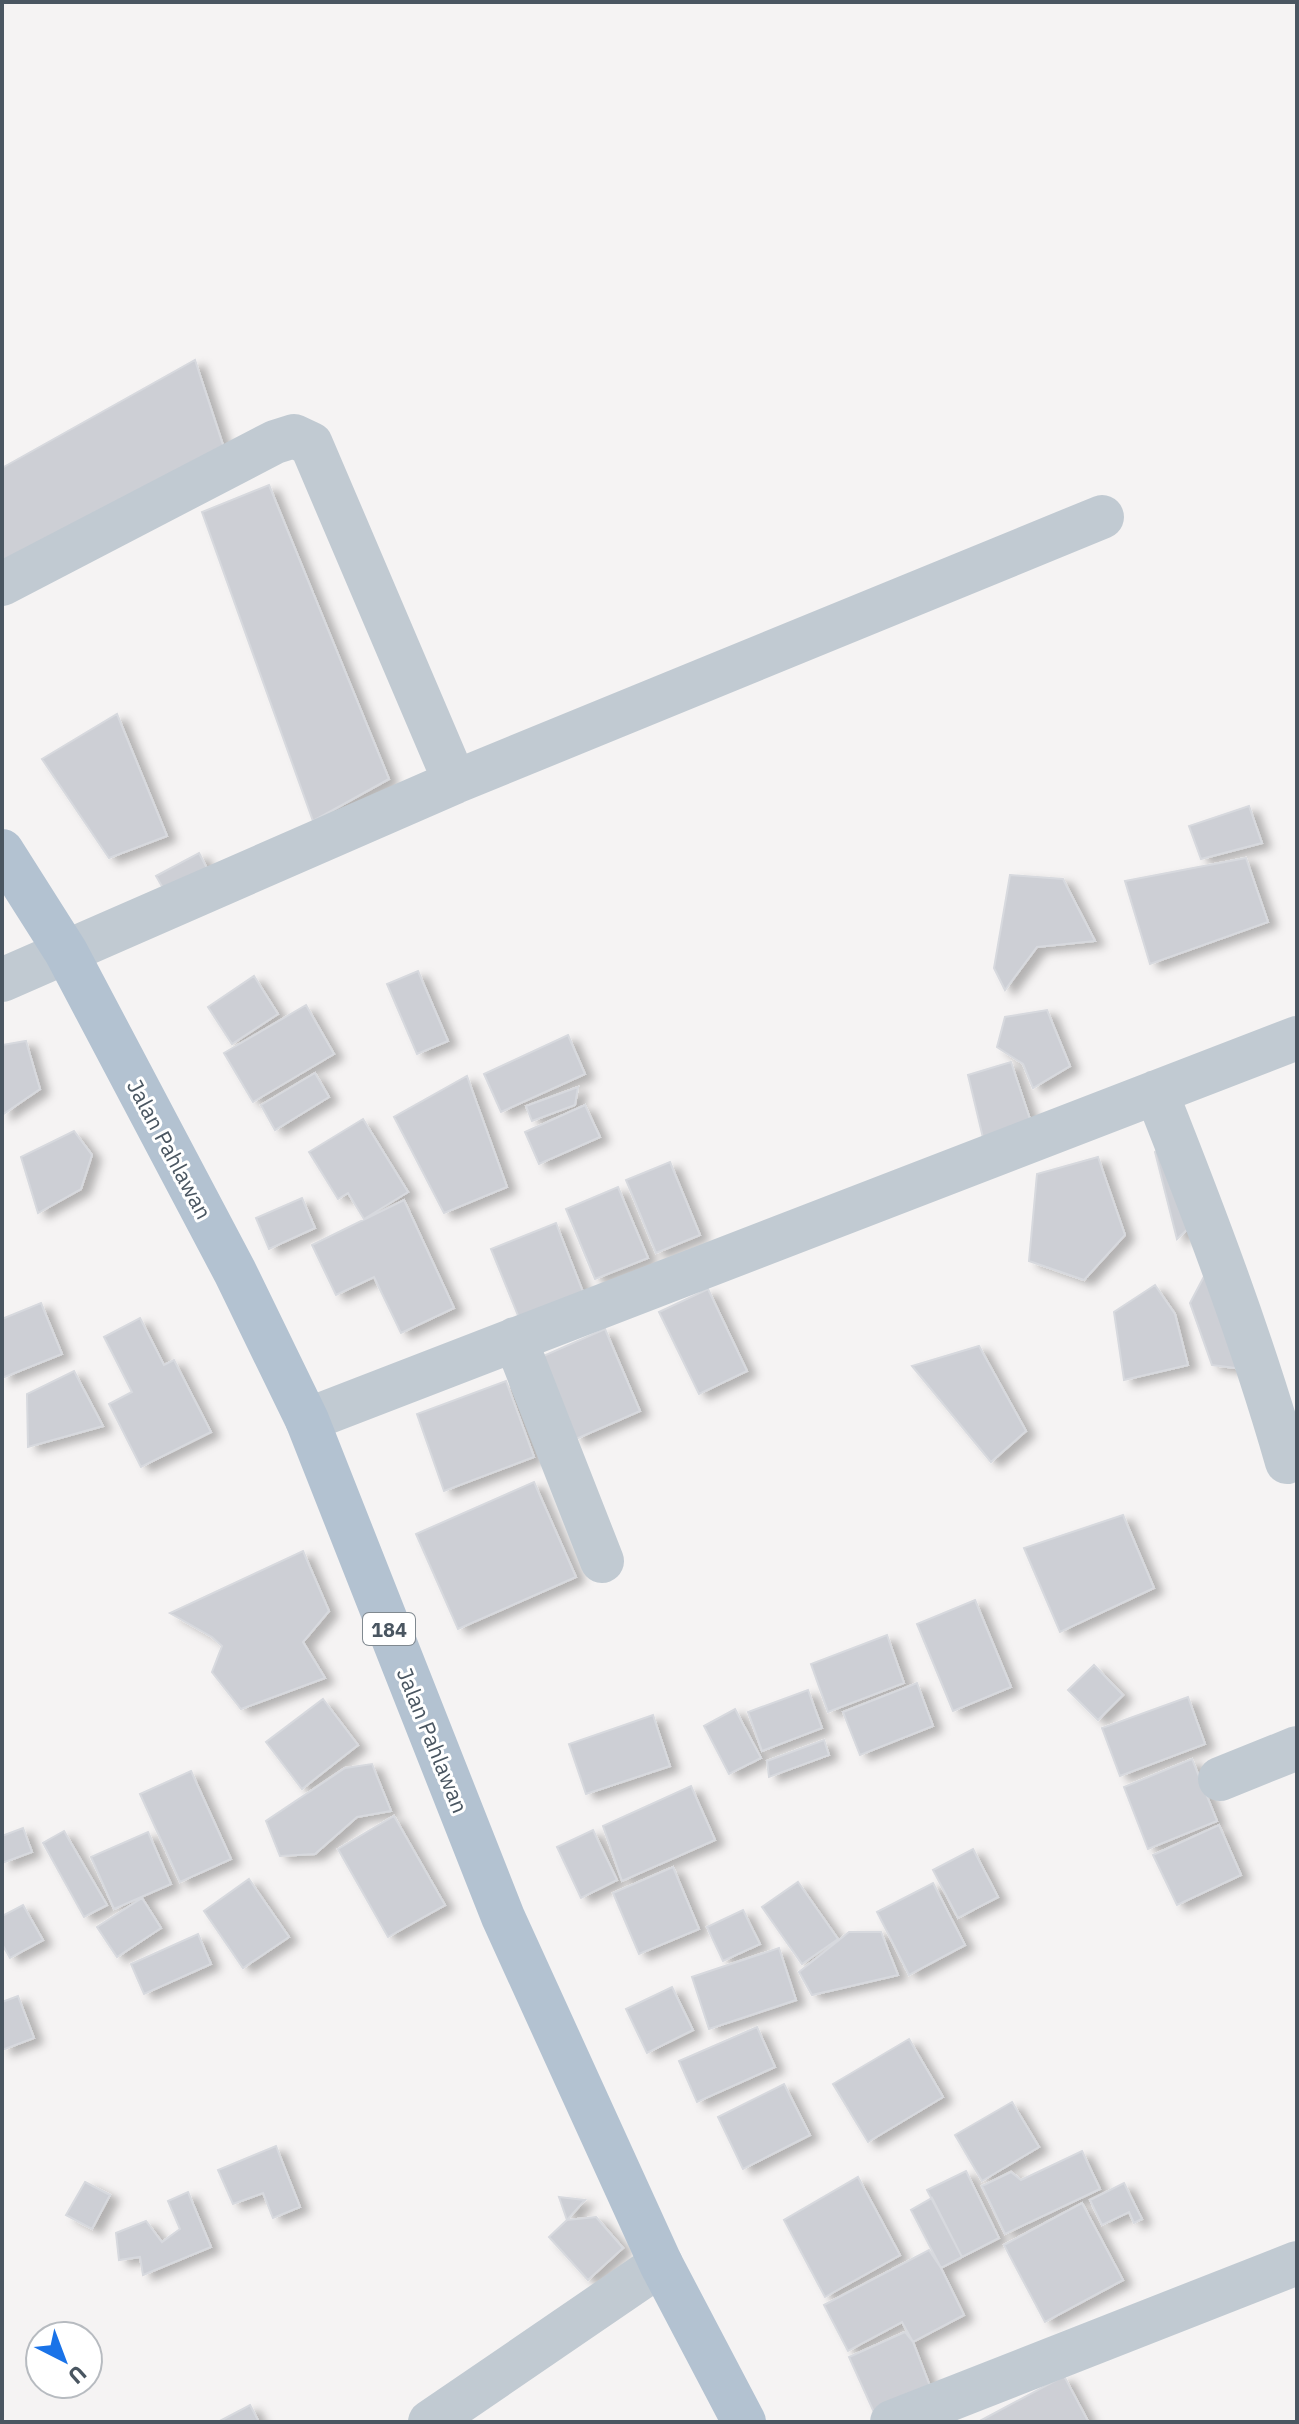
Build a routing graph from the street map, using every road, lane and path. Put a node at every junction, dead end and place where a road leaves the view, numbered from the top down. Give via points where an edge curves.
1 (1102, 517) dead end
2 (2, 584) edge
3 (455, 782) junction
4 (2, 851) edge
5 (66, 952) junction
6 (2, 980) edge
7 (1297, 1038) edge
8 (1156, 1092) junction
9 (515, 1339) junction
10 (307, 1420) junction
11 (1287, 1462) dead end
12 (602, 1561) dead end
13 (1297, 1748) edge
14 (1220, 1779) dead end
15 (1297, 2263) edge
16 (661, 2264) junction
17 (430, 2422) edge
18 (744, 2422) edge
19 (892, 2422) edge

1 - 3 street
2 - 3 street via 294,436 311,444
3 - 5 street
4 - 5 main road, Jalan Pahlawan / 184
5 - 6 street
5 - 10 main road, Jalan Pahlawan / 184
7 - 8 street
8 - 9 street
8 - 11 street via 1269,1398
9 - 10 street
9 - 12 street
10 - 16 main road, Jalan Pahlawan / 184 via 503,1917
13 - 14 street
15 - 19 street
16 - 17 street
16 - 18 main road, Jalan Pahlawan / 184

